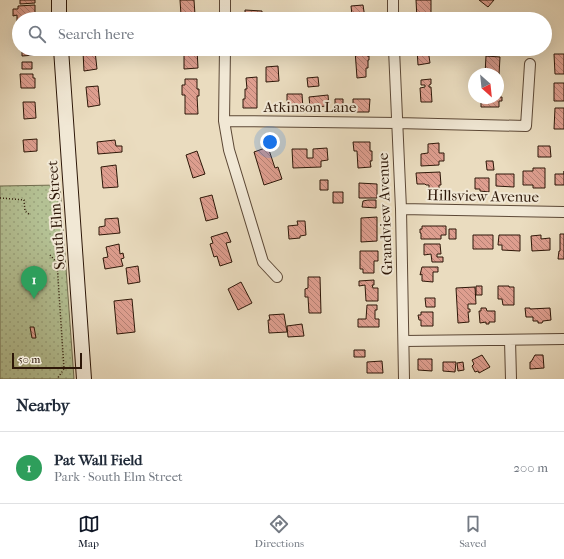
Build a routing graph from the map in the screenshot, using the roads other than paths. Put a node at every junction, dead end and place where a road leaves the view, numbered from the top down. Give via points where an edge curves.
1 (59, 0) edge
2 (225, 0) edge
3 (393, 0) edge
4 (59, 12) edge
5 (225, 12) edge
6 (394, 12) edge
7 (61, 56) edge
8 (225, 56) edge
9 (394, 56) edge
10 (530, 64) dead end
11 (224, 122) junction
12 (397, 123) junction
13 (400, 209) junction
14 (564, 212) edge
15 (277, 277) dead end
16 (564, 339) edge
17 (510, 340) junction
18 (404, 342) junction
19 (84, 379) edge
20 (404, 379) edge
21 (511, 379) edge

1 - 4 main road
2 - 5 street
3 - 6 street
7 - 19 main road, South Elm Street
8 - 11 street
9 - 12 street, Grandview Avenue
10 - 12 street, Atkinson Lane via 526,126
11 - 12 street, Atkinson Lane
11 - 15 street via 229,150 262,262
12 - 13 street, Grandview Avenue
13 - 14 street, Hillsview Avenue
13 - 18 street, Grandview Avenue
16 - 17 street
17 - 18 street
17 - 21 street
18 - 20 street, Grandview Avenue

